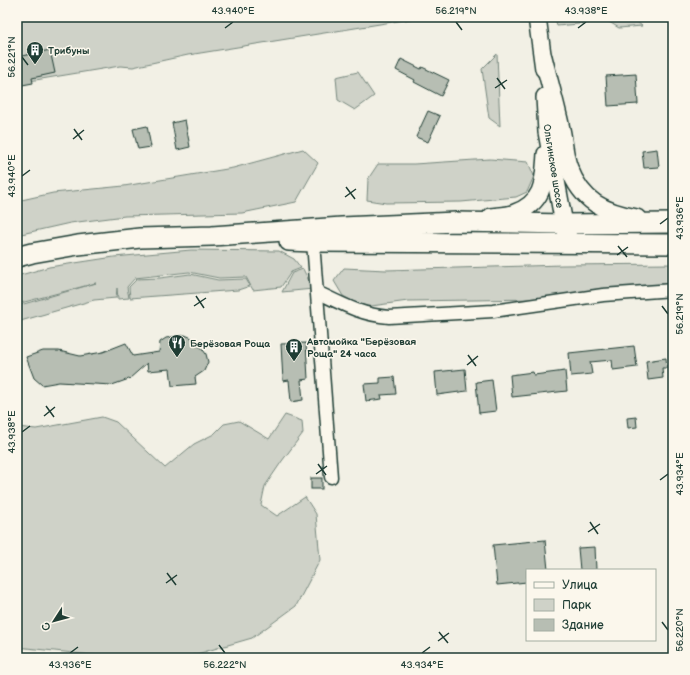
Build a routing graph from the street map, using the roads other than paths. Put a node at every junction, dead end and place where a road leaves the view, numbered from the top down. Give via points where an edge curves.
1 (537, 17) edge
2 (543, 57) junction
3 (547, 132) junction
4 (456, 222) junction
5 (668, 223) edge
6 (564, 224) junction
7 (212, 236) junction
8 (313, 242) junction
9 (569, 243) junction
10 (673, 244) edge
11 (17, 257) edge
12 (673, 290) edge
13 (317, 292) junction
14 (331, 477) dead end

1 - 2 main road, Ольгинское шоссе
2 - 3 main road, Ольгинское шоссе
2 - 5 main road via 565,154 574,180 591,202 603,209 617,215
3 - 4 main road via 543,186 538,197 530,205 515,213
3 - 6 main road, Ольгинское шоссе
4 - 6 main road
4 - 7 main road
5 - 6 main road
6 - 9 main road, Ольгинское шоссе
7 - 8 main road
7 - 11 main road via 140,238 78,245
8 - 9 main road
8 - 13 street
9 - 10 main road
12 - 13 street via 603,295 494,311 389,317 360,312
13 - 14 street

